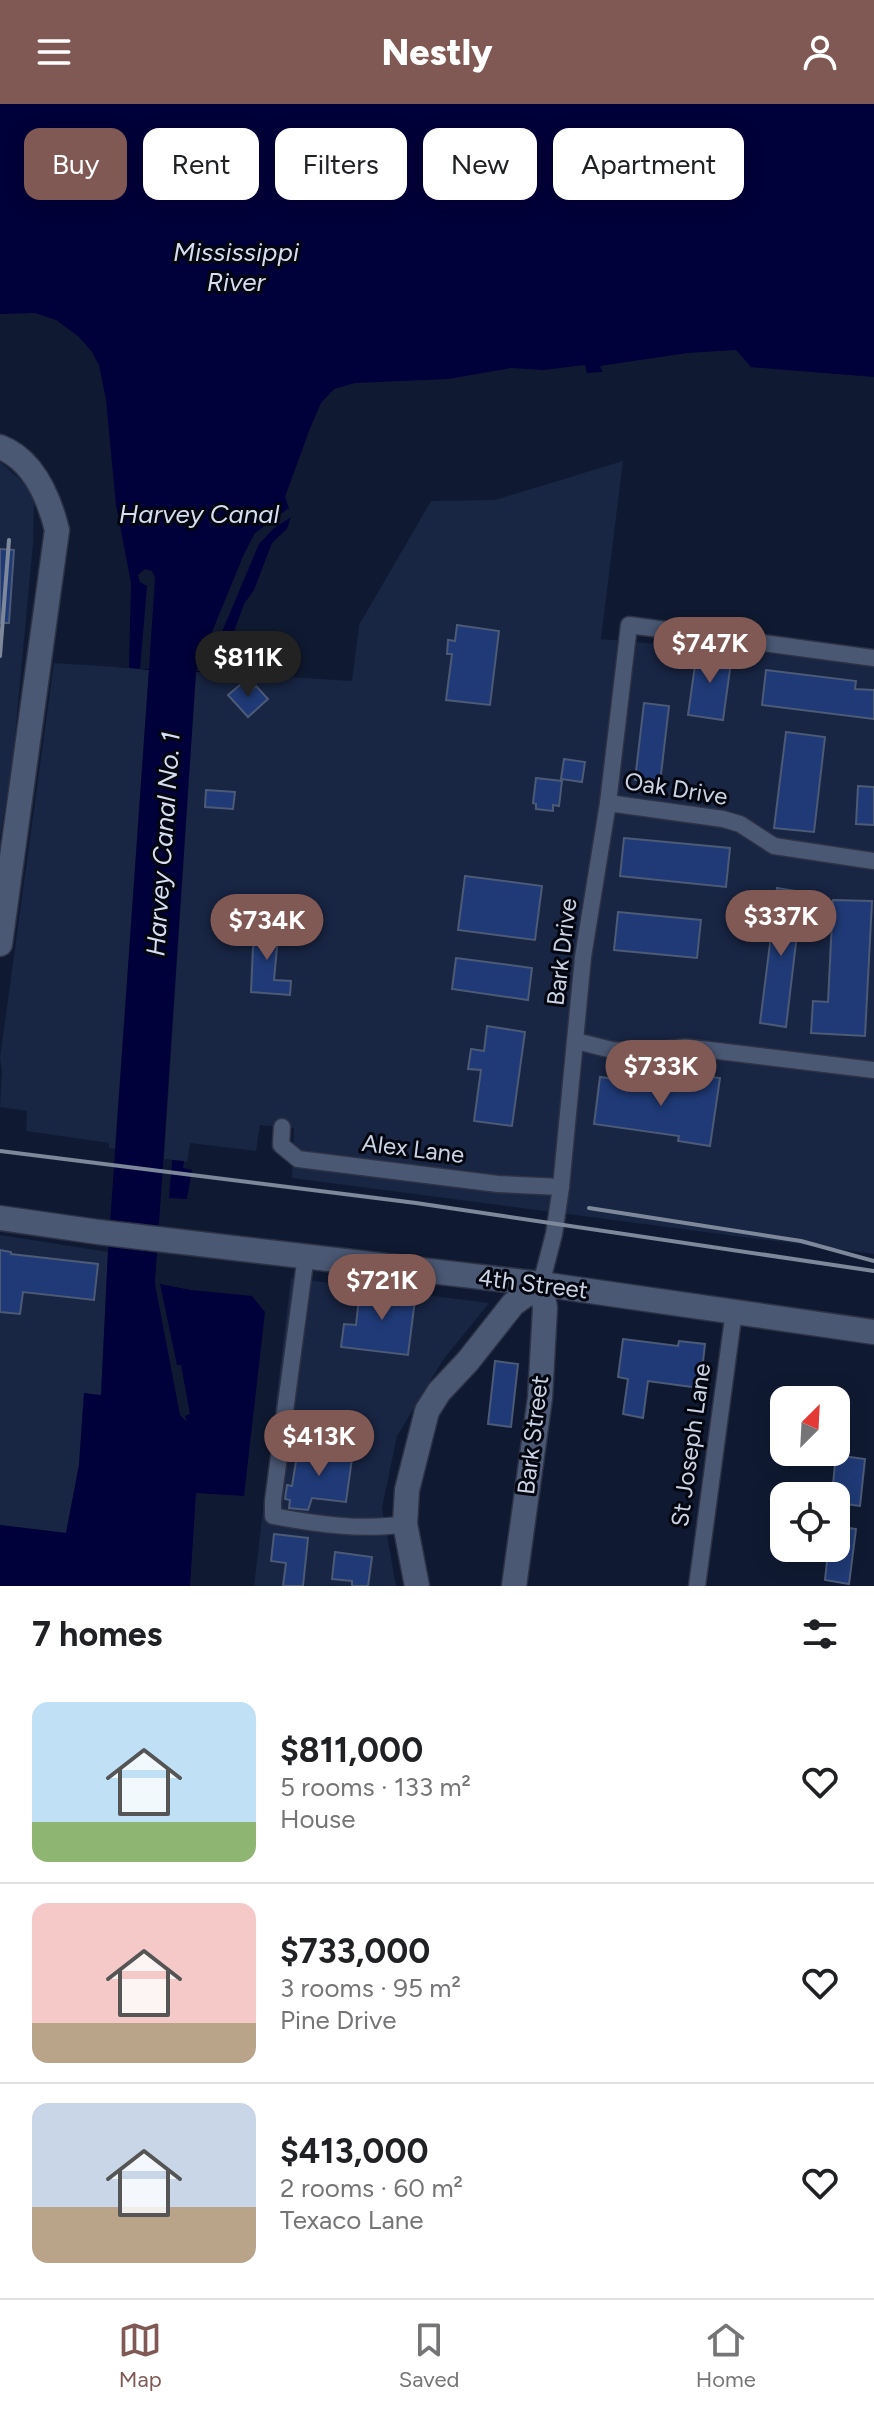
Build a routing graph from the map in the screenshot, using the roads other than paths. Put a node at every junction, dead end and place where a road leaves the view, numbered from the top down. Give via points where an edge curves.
1 (0, 447) edge
2 (874, 658) edge
3 (608, 803) junction
4 (874, 861) edge
5 (0, 944) edge
6 (576, 1041) junction
7 (874, 1070) edge
8 (282, 1127) dead end
9 (561, 1187) junction
10 (0, 1218) edge
11 (306, 1255) junction
12 (541, 1284) junction
13 (734, 1311) junction
14 (874, 1332) edge
15 (405, 1524) junction
16 (417, 1586) edge
17 (514, 1586) edge
18 (697, 1586) edge

1 - 5 main road via 32,471 50,499 57,530
2 - 3 street, Bark Drive via 629,625
3 - 4 street, Oak Drive via 723,819 774,846
3 - 6 street, Bark Drive via 583,957
6 - 7 street via 612,1050 685,1047
6 - 9 street, Bark Drive
8 - 9 street, Alex Lane via 281,1145 298,1159
9 - 12 street, Bark Drive
10 - 11 main road, 4th Street
11 - 12 main road, 4th Street
11 - 15 street via 273,1516 385,1528
12 - 13 main road, 4th Street
12 - 15 main road via 513,1304 427,1411 407,1490
12 - 17 main road, Bark Street via 545,1308 540,1398
13 - 14 main road, 4th Street
13 - 18 street, St Joseph Lane
15 - 16 main road

